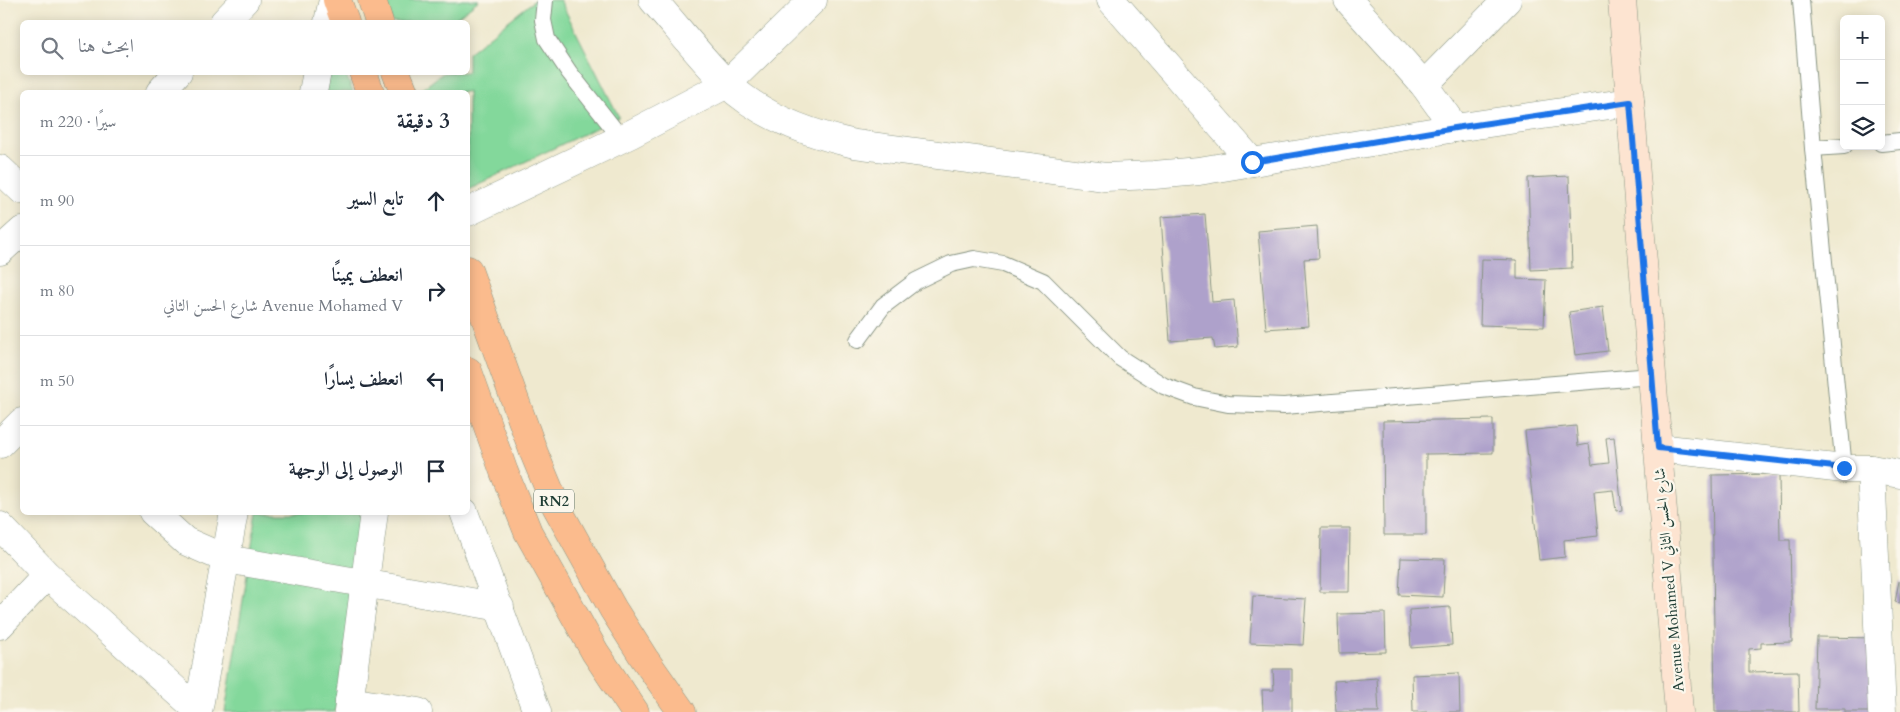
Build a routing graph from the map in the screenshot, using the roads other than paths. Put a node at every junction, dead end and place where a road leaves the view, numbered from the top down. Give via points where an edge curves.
1 (245, 0) edge
2 (333, 0) edge
3 (337, 0) edge
4 (372, 0) edge
5 (545, 0) edge
6 (653, 0) edge
7 (814, 0) edge
8 (1111, 0) edge
9 (1348, 0) edge
10 (1507, 0) edge
11 (1622, 0) edge
12 (1801, 0) edge
13 (226, 20) edge
14 (328, 20) edge
15 (344, 20) edge
16 (378, 20) edge
17 (175, 75) edge
18 (316, 75) edge
19 (364, 75) edge
20 (397, 75) edge
21 (727, 84) junction
22 (1424, 86) junction
23 (162, 90) edge
24 (313, 90) edge
25 (369, 90) edge
26 (403, 90) edge
27 (1630, 102) junction
28 (1455, 128) junction
29 (621, 138) junction
30 (1900, 141) edge
31 (1885, 142) edge
32 (1840, 146) edge
33 (1813, 148) junction
34 (1252, 162) junction
35 (0, 169) edge
36 (20, 188) edge
37 (470, 211) edge
38 (20, 232) edge
39 (0, 251) edge
40 (470, 276) edge
41 (858, 340) dead end
42 (1652, 376) junction
43 (470, 377) edge
44 (20, 424) edge
45 (0, 444) edge
46 (1658, 448) junction
47 (1844, 468) junction
48 (1871, 469) junction
49 (1900, 474) edge
50 (156, 515) edge
51 (233, 515) edge
52 (374, 515) edge
53 (465, 515) edge
54 (0, 526) edge
55 (226, 559) junction
56 (47, 575) junction
57 (363, 584) junction
58 (500, 607) junction
59 (0, 625) edge
60 (348, 706) edge
61 (198, 711) edge
62 (418, 712) edge
63 (537, 712) edge
64 (635, 712) edge
65 (682, 712) edge
66 (1679, 712) edge
67 (1882, 712) edge

1 - 13 street
2 - 14 street
3 - 15 highway
4 - 16 highway
5 - 29 lane via 543,20 546,39
6 - 21 street
7 - 21 street
8 - 34 street
9 - 22 street
10 - 22 street
11 - 27 street, Avenue Mohamed V شارع الحسن الثاني
12 - 33 lane
17 - 23 street
18 - 24 street
19 - 25 highway
20 - 26 highway
21 - 29 street
21 - 34 street via 788,123 824,137 855,144 1105,177 1199,171
22 - 28 street
27 - 28 street
27 - 42 street, Avenue Mohamed V شارع الحسن الثاني
28 - 34 street
29 - 37 street
30 - 31 lane
32 - 33 lane
33 - 47 lane
35 - 36 street
38 - 39 street
40 - 65 highway, RN2 via 556,506 613,608
41 - 42 lane via 883,306 916,281 951,264 974,259 1003,264 1043,281 1120,358 1164,386 1194,398 1228,404 1284,406
42 - 46 street, Avenue Mohamed V شارع الحسن الثاني
43 - 64 highway, RN2 via 528,532 595,652
44 - 45 street
46 - 47 street
46 - 66 street, Avenue Mohamed V شارع الحسن الثاني
47 - 48 street
48 - 49 street
48 - 67 street
50 - 55 street via 185,541
51 - 55 street
52 - 57 street
53 - 58 street
54 - 56 street
55 - 57 street
55 - 61 street
56 - 59 street
56 - 61 street
57 - 58 street
57 - 60 street
58 - 63 street
60 - 62 street

